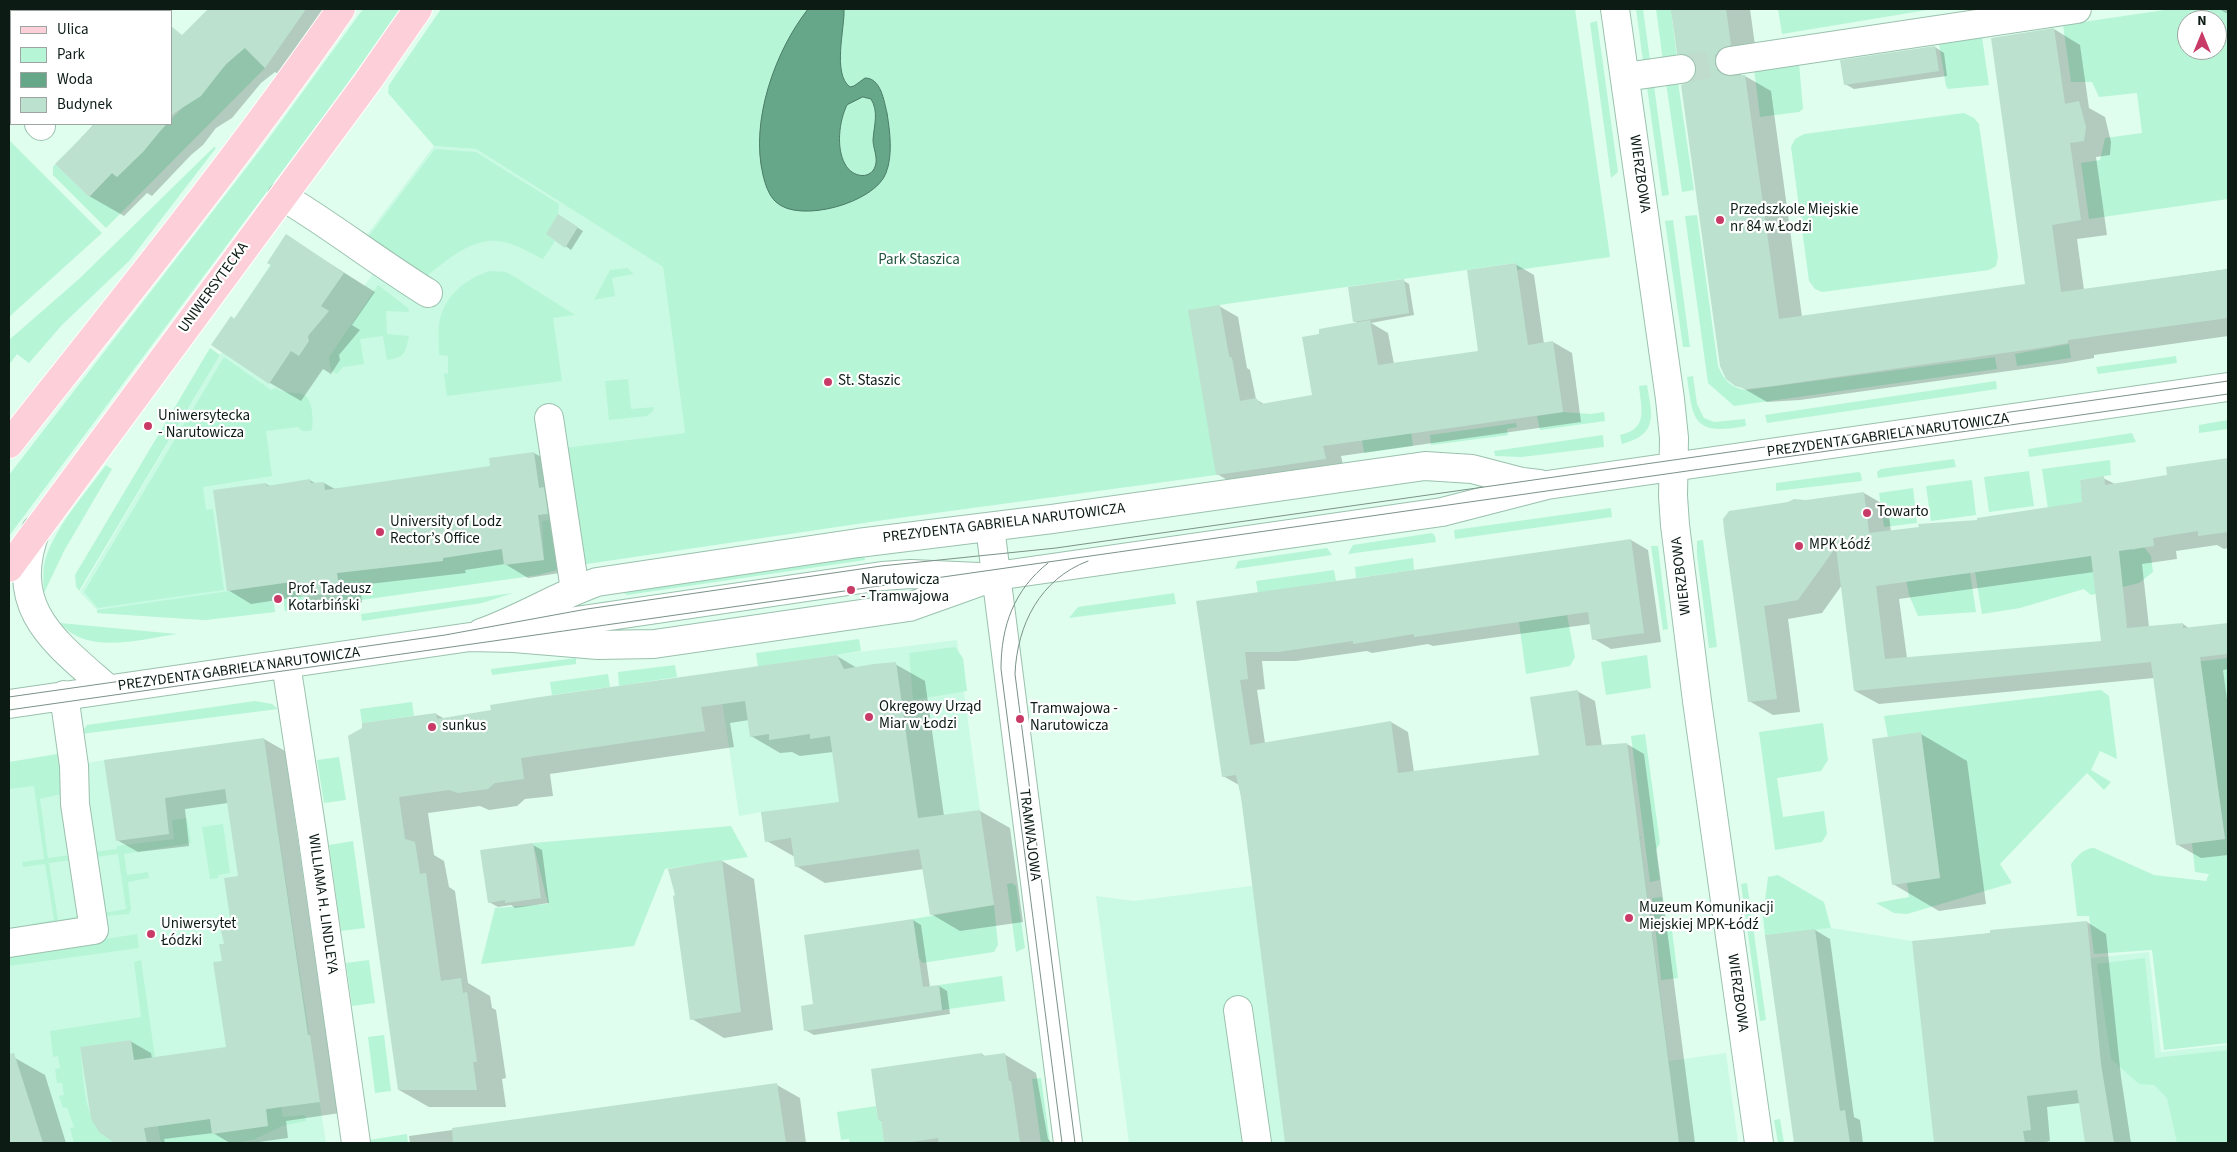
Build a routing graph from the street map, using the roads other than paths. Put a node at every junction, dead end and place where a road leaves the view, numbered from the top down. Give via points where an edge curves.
1 (341, 9) edge
2 (418, 9) edge
3 (1615, 9) edge
4 (2077, 9) edge
5 (1730, 61) tunnel mouth
6 (1681, 69) tunnel mouth
7 (1625, 78) junction
8 (282, 196) junction
9 (428, 294) dead end
10 (2228, 387) edge
11 (549, 418) dead end
12 (9, 444) edge
13 (1674, 466) junction
14 (1547, 485) junction
15 (990, 527) junction
16 (36, 530) junction
17 (9, 568) edge
18 (996, 576) junction
19 (575, 590) junction
20 (470, 637) junction
21 (286, 664) junction
22 (108, 689) junction
23 (64, 696) junction
24 (9, 704) edge
25 (9, 943) edge
26 (1238, 1010) dead end
27 (356, 1142) edge
28 (1068, 1143) edge
29 (1257, 1143) edge
30 (1759, 1143) edge

1 - 12 main road via 189,217
2 - 8 main road, UNIWERSYTECKA
3 - 7 street, WIERZBOWA
4 - 5 street
6 - 7 street
7 - 13 street, WIERZBOWA via 1670,399
8 - 9 street
8 - 16 main road, UNIWERSYTECKA
10 - 13 street, PREZYDENTA GABRIELA NARUTOWICZA
11 - 19 street
13 - 14 street, PREZYDENTA GABRIELA NARUTOWICZA
13 - 30 street, WIERZBOWA via 1675,525 1692,664
14 - 15 street, PREZYDENTA GABRIELA NARUTOWICZA via 1472,469 1425,466
14 - 18 street, PREZYDENTA GABRIELA NARUTOWICZA via 1442,512
15 - 18 street, TRAMWAJOWA
15 - 19 street, PREZYDENTA GABRIELA NARUTOWICZA via 630,576
16 - 17 main road, UNIWERSYTECKA
16 - 22 street via 30,544 27,569 34,610 55,641
18 - 20 street via 882,576
18 - 20 street, PREZYDENTA GABRIELA NARUTOWICZA via 909,607 654,644 617,646
18 - 28 street, TRAMWAJOWA
19 - 20 street, PREZYDENTA GABRIELA NARUTOWICZA via 506,624
20 - 21 street, PREZYDENTA GABRIELA NARUTOWICZA
21 - 22 street, PREZYDENTA GABRIELA NARUTOWICZA
21 - 27 street, WILLIAMA H. LINDLEYA
22 - 23 street, PREZYDENTA GABRIELA NARUTOWICZA
23 - 24 street, PREZYDENTA GABRIELA NARUTOWICZA
23 - 25 street via 74,766 75,804 94,930
26 - 29 street

